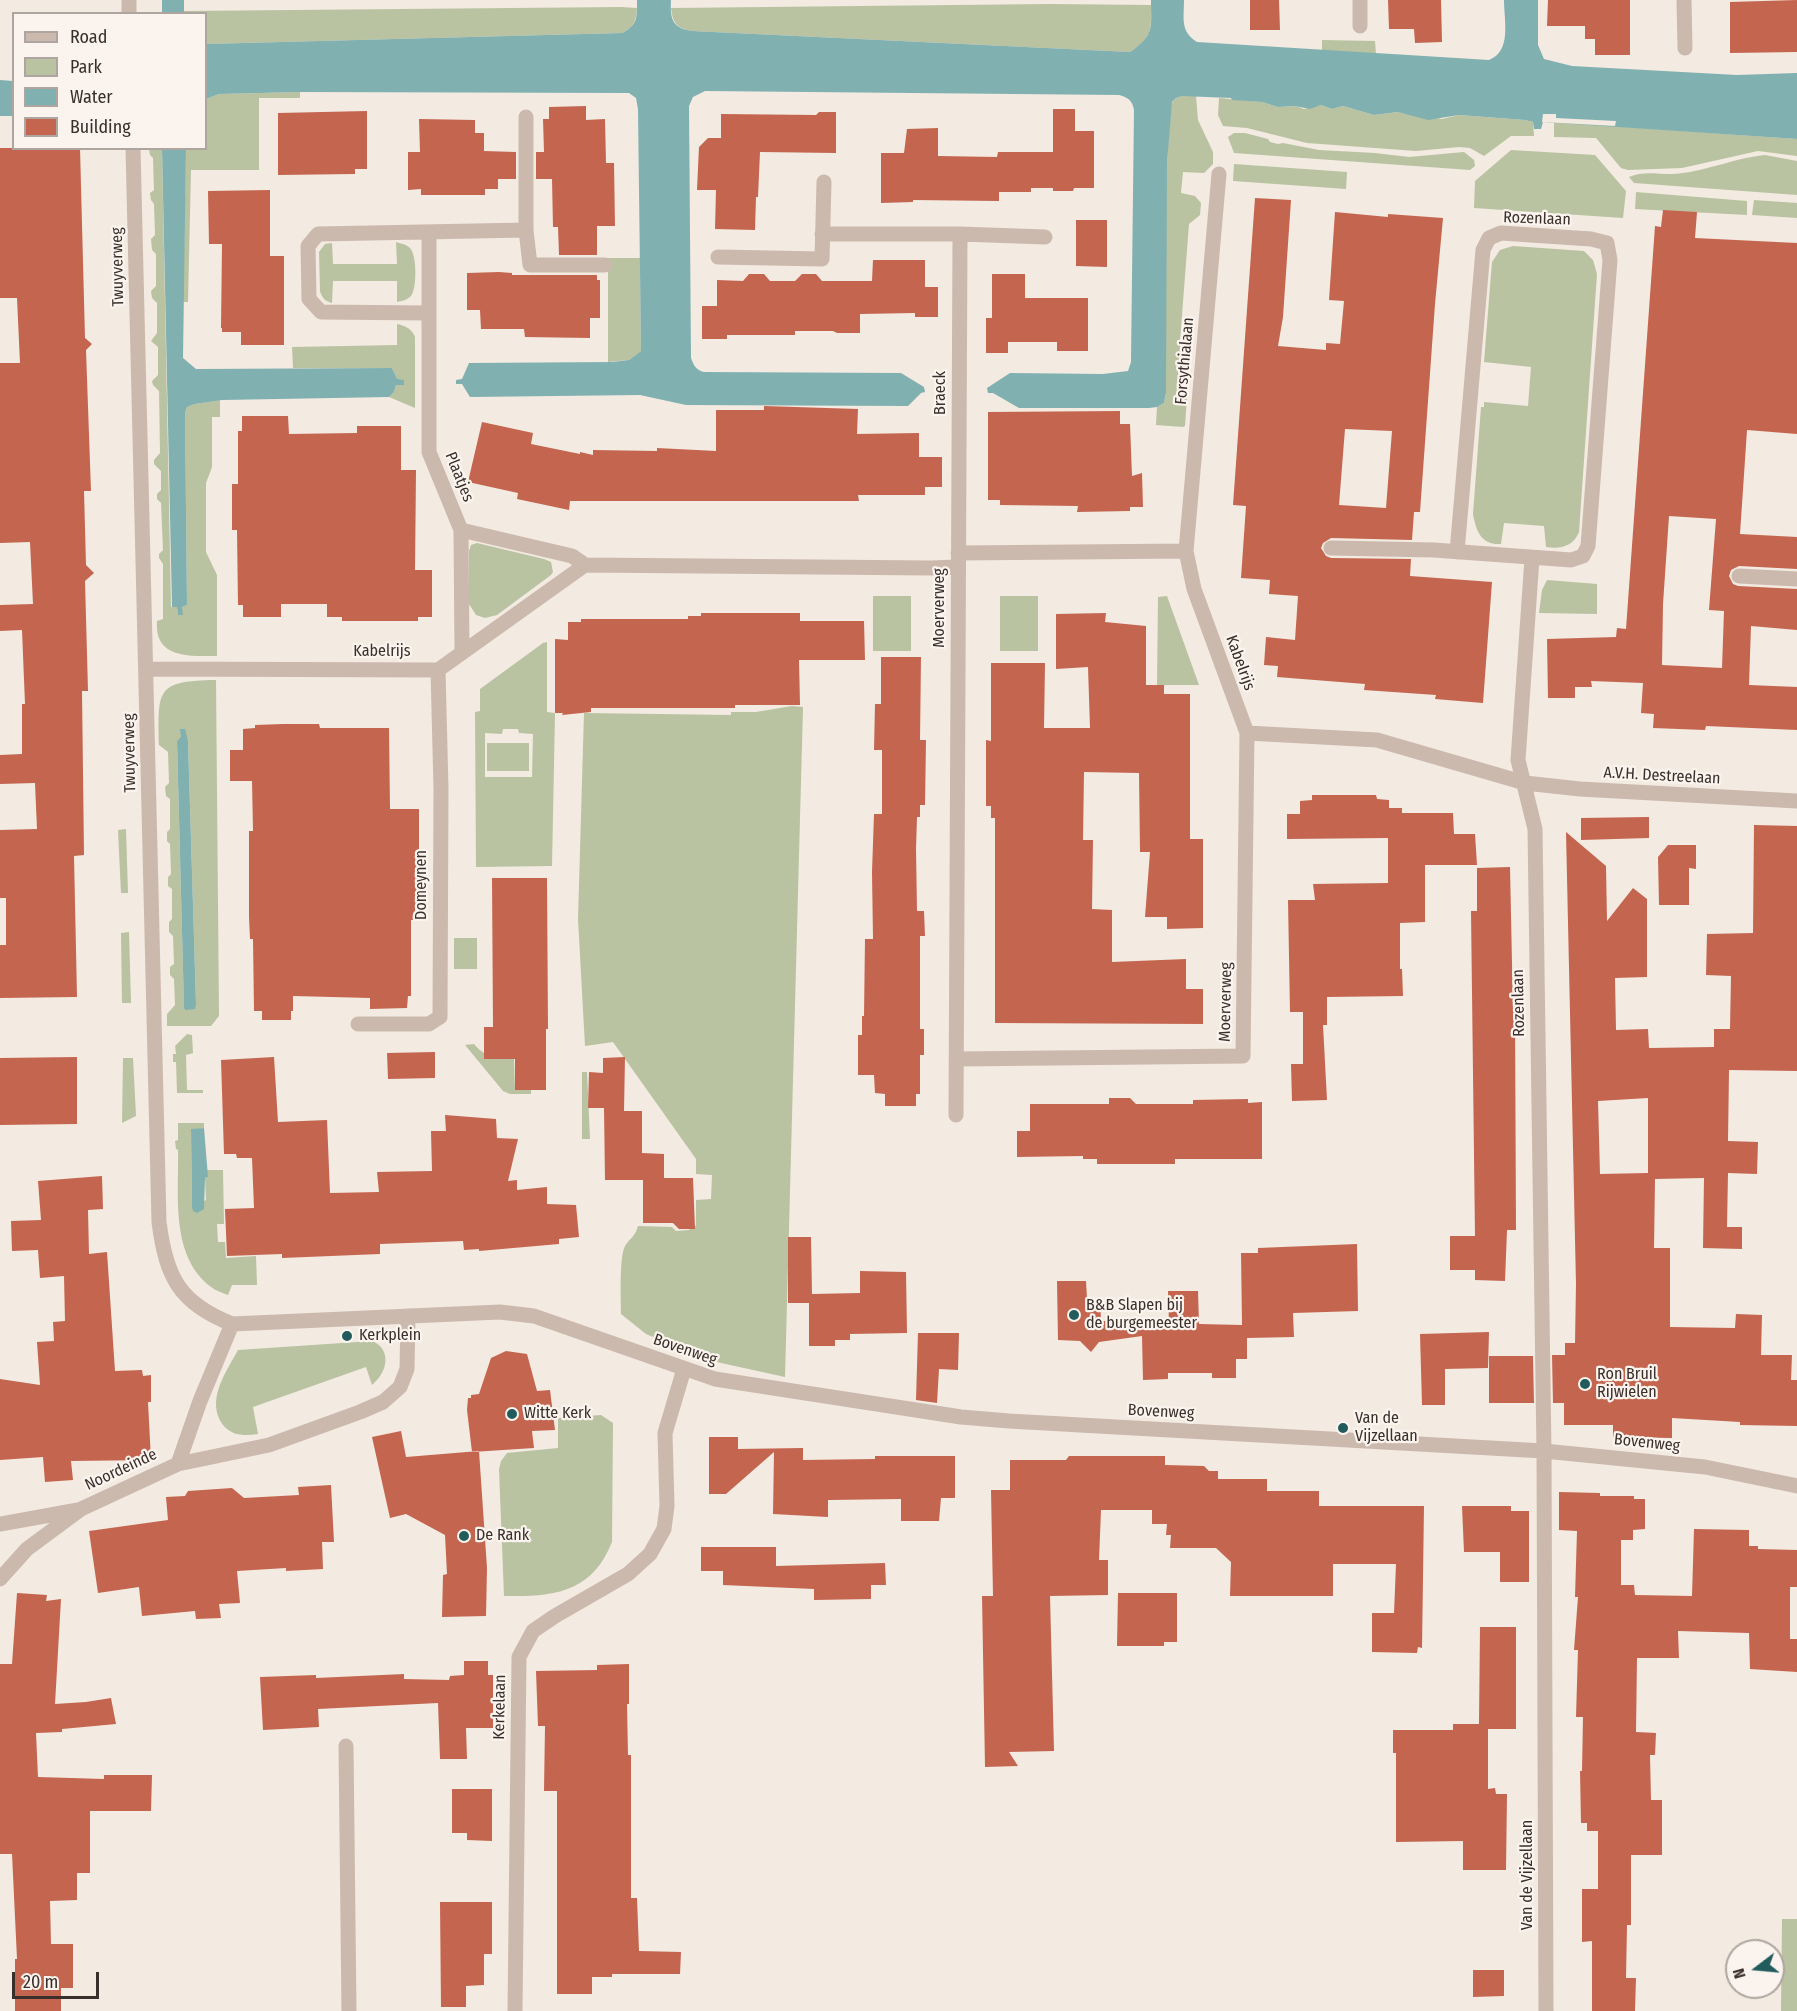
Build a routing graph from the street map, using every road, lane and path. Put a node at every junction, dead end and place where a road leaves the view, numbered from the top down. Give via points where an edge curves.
1 (1360, 0) edge
2 (1684, 0) edge
3 (1360, 26) dead end
4 (1685, 48) dead end
5 (526, 117) dead end
6 (133, 150) edge
7 (1219, 174) dead end
8 (824, 182) dead end
9 (526, 231) junction
10 (429, 232) junction
11 (822, 234) junction
12 (960, 234) junction
13 (1046, 237) dead end
14 (718, 257) dead end
15 (605, 265) dead end
16 (429, 313) junction
17 (461, 530) junction
18 (1331, 548) dead end
19 (1186, 550) junction
20 (1457, 552) junction
21 (1532, 558) junction
22 (958, 560) junction
23 (585, 565) junction
24 (1738, 576) dead end
25 (1797, 579) edge
26 (462, 653) junction
27 (146, 669) junction
28 (438, 670) junction
29 (1247, 733) junction
30 (1525, 783) junction
31 (1797, 801) edge
32 (358, 1024) dead end
33 (957, 1059) junction
34 (956, 1115) dead end
35 (408, 1316) junction
36 (232, 1324) junction
37 (684, 1369) junction
38 (1544, 1451) junction
39 (177, 1464) junction
40 (1797, 1486) edge
41 (81, 1509) junction
42 (0, 1524) edge
43 (0, 1579) edge
44 (346, 1746) dead end
45 (349, 2011) edge
46 (515, 2011) edge
47 (1546, 2011) edge

1 - 3 street
2 - 4 street
5 - 9 street
6 - 27 street, Twuyverweg
7 - 19 street, Forsythialaan
8 - 11 street
9 - 10 street
9 - 15 street via 530,266
10 - 16 street, Plaatjes
10 - 16 street via 318,234 308,246 309,299 321,312
11 - 12 street
11 - 14 street via 822,260
12 - 13 street
12 - 22 street, Braeck
16 - 17 street, Plaatjes via 429,452
17 - 23 street via 572,556
17 - 26 street, Plaatjes
18 - 20 street
19 - 22 street
19 - 29 street, Kabelrijs via 1194,590
20 - 21 street, Rozenlaan
20 - 21 street, Rozenlaan via 1483,250 1489,238 1501,233 1591,239 1607,243 1610,260 1588,546 1583,556 1571,560
21 - 30 street, Rozenlaan via 1518,760
22 - 23 street via 919,568
22 - 33 street, Moerverweg
23 - 26 street
24 - 25 street
26 - 28 street
27 - 28 street, Kabelrijs
27 - 36 street, Twuyverweg via 160,1233 179,1288 211,1316
28 - 32 street, Domeynen via 440,1017 429,1024
29 - 30 street via 1377,740
29 - 33 street, Moerverweg via 1243,1056
30 - 31 street, A.V.H. Destreelaan
30 - 38 street, Rozenlaan via 1535,829
33 - 34 street, Moerverweg
35 - 36 street
35 - 37 street, Bovenweg via 500,1312 534,1316
35 - 39 street via 407,1369 400,1387 383,1402 269,1444
36 - 39 street
37 - 38 street, Bovenweg via 715,1379 962,1417
37 - 46 street, Kerkelaan via 665,1432 664,1529 650,1554 628,1574 533,1631 519,1657
38 - 40 street, Bovenweg via 1705,1467
38 - 47 street, Van de Vijzellaan
39 - 41 street, Noordeinde
41 - 42 street, Noordeinde
41 - 43 street, Noordeinde via 27,1549
44 - 45 street

